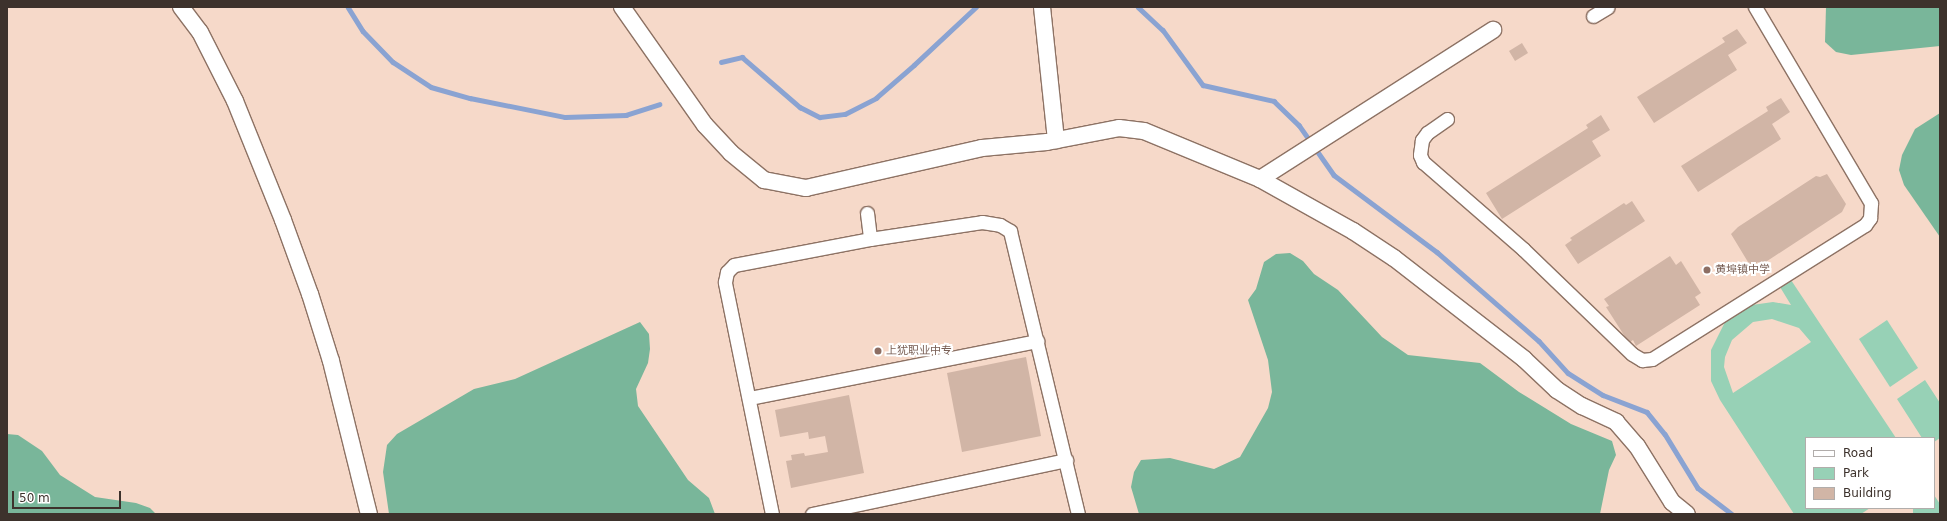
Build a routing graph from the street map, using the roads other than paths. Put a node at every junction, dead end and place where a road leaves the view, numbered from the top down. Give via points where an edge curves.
1 (181, 7) edge
2 (622, 7) edge
3 (1042, 7) edge
4 (1608, 7) edge
5 (1755, 7) edge
6 (1593, 16) dead end
7 (1493, 30) dead end
8 (1447, 119) dead end
9 (1056, 140) junction
10 (1260, 179) junction
11 (867, 213) dead end
12 (870, 239) junction
13 (1037, 341) junction
14 (749, 398) junction
15 (1066, 460) junction
16 (369, 514) edge
17 (772, 514) edge
18 (812, 514) edge
19 (1078, 514) edge
20 (1687, 514) edge

1 - 16 street via 200,32 235,101 283,220 331,361
2 - 9 street via 705,125 731,153 764,180 806,188 982,148
3 - 9 street
4 - 6 street
5 - 8 street via 1871,202 1873,211 1865,225 1652,359 1642,360 1632,354 1522,249 1423,162 1420,155 1422,140 1427,133
7 - 10 street
9 - 10 street via 1119,128 1144,131
10 - 20 street via 1353,231 1394,258 1524,359 1557,390 1582,406 1616,422 1627,432 1672,502
11 - 12 street
12 - 13 street via 982,222 1000,225 1010,231
12 - 14 street via 734,265 727,272 725,282
13 - 14 street
13 - 15 street
14 - 17 street
15 - 18 street
15 - 19 street

